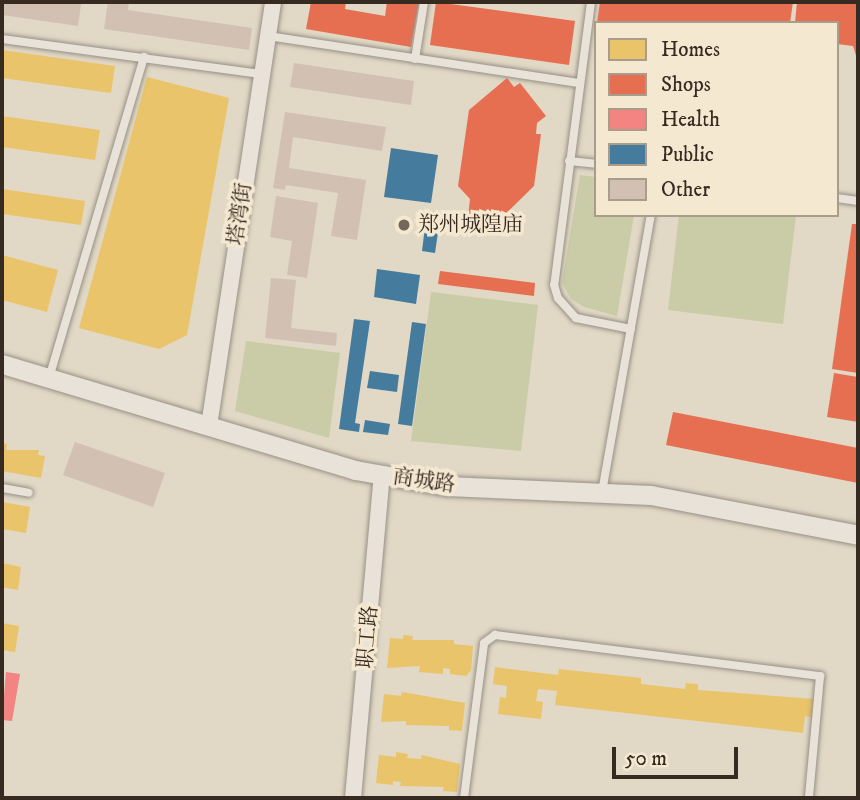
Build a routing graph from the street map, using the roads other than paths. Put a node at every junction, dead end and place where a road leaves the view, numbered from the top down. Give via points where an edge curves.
1 (273, 2) edge
2 (424, 2) edge
3 (591, 2) edge
4 (268, 36) junction
5 (2, 39) edge
6 (144, 57) junction
7 (415, 59) junction
8 (261, 74) junction
9 (578, 83) junction
10 (569, 161) junction
11 (594, 164) edge
12 (839, 198) edge
13 (858, 201) edge
14 (651, 217) edge
15 (631, 329) junction
16 (2, 364) edge
17 (49, 378) junction
18 (209, 426) junction
19 (382, 475) junction
20 (2, 488) edge
21 (602, 492) junction
22 (29, 493) dead end
23 (858, 535) edge
24 (353, 798) edge
25 (464, 798) edge
26 (809, 798) edge

1 - 4 street, 塔湾街
2 - 7 lane
3 - 9 lane
4 - 7 lane
4 - 8 street, 塔湾街
5 - 6 lane
6 - 8 lane
6 - 17 lane
7 - 9 lane
8 - 18 street, 塔湾街
9 - 10 lane
10 - 11 lane
10 - 15 lane via 554,285 558,298 576,318
12 - 13 lane
14 - 15 lane
15 - 21 lane
16 - 17 street, 商城路
17 - 18 street, 商城路
18 - 19 street, 商城路
19 - 21 street, 商城路 via 447,486
19 - 24 street, 职工路
20 - 22 lane
21 - 23 street, 商城路 via 651,495
25 - 26 lane via 484,643 495,635 820,676

